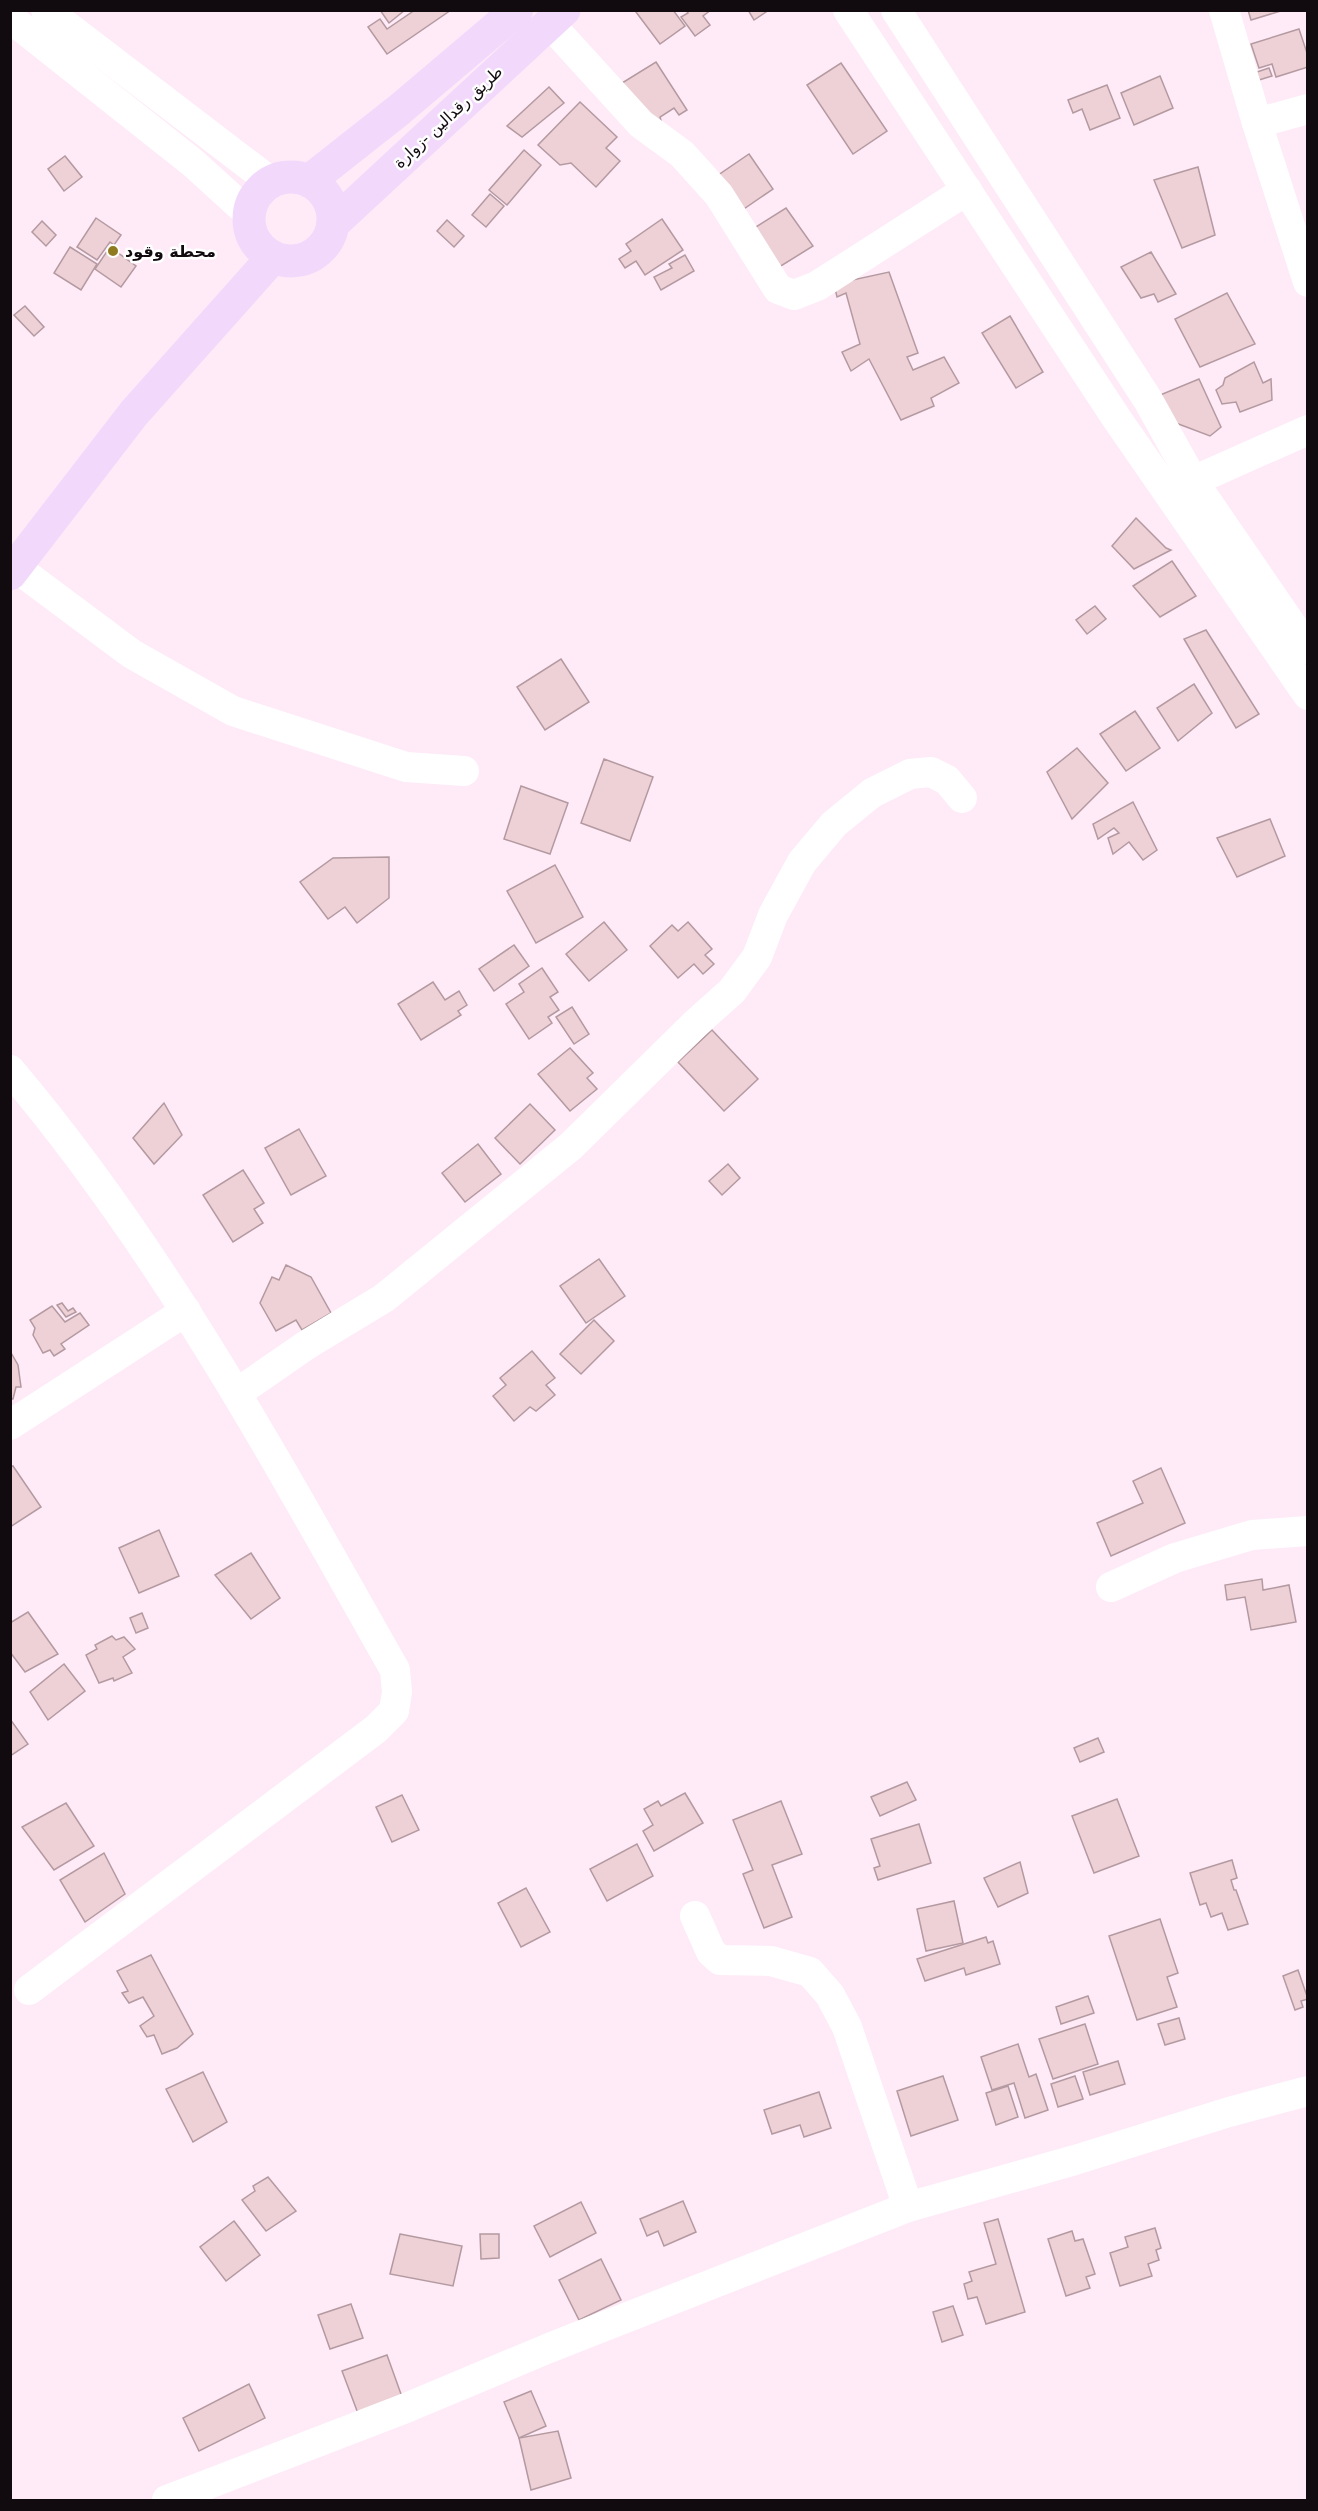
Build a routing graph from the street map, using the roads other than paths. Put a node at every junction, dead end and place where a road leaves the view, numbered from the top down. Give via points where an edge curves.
1 (46, 10) edge
2 (517, 10) edge
3 (848, 10) edge
4 (896, 10) edge
5 (1224, 10) edge
6 (557, 17) edge
7 (10, 18) edge
8 (1308, 109) edge
9 (1257, 123) junction
10 (309, 181) junction
11 (271, 182) junction
12 (967, 190) junction
13 (249, 214) junction
14 (333, 224) junction
15 (273, 257) junction
16 (1308, 282) edge
17 (1308, 430) edge
18 (1193, 481) junction
19 (12, 568) edge
20 (1308, 649) edge
21 (1308, 695) edge
22 (464, 771) dead end
23 (962, 798) dead end
24 (10, 1070) edge
25 (186, 1311) junction
26 (237, 1392) junction
27 (10, 1425) edge
28 (1308, 1531) edge
29 (1111, 1587) dead end
30 (695, 1916) dead end
31 (29, 1990) dead end
32 (1308, 2091) edge
33 (908, 2207) junction
34 (167, 2500) edge

1 - 11 street
2 - 10 main road, طريق رقدالين -زوارة
3 - 12 street
4 - 18 street via 1148,399
5 - 9 street
6 - 12 street via 640,124 682,154 719,195 778,289 794,295 817,286
6 - 14 main road, طريق رقدالين -زوارة
7 - 13 street via 194,163
8 - 9 street
9 - 16 street
10 - 11 main road via 283,177
10 - 14 main road via 328,198
11 - 13 main road via 256,195
12 - 21 street via 1117,419
13 - 15 main road via 254,239
14 - 15 main road via 329,237 311,256 299,260
15 - 19 main road via 134,413
17 - 18 street
18 - 20 street
19 - 22 street via 132,654 233,711 406,767
23 - 26 street via 947,780 931,772 910,774 857,805 834,824 802,862 773,915 757,957 732,991 571,1146 384,1298
24 - 25 street via 103,1188
25 - 26 street
25 - 27 street
26 - 31 street via 395,1670 394,1711 376,1729
28 - 29 street via 1252,1534 1174,1558
30 - 33 street via 711,1952 720,1960 771,1961 810,1972 830,1995 847,2027
32 - 33 street
33 - 34 street

